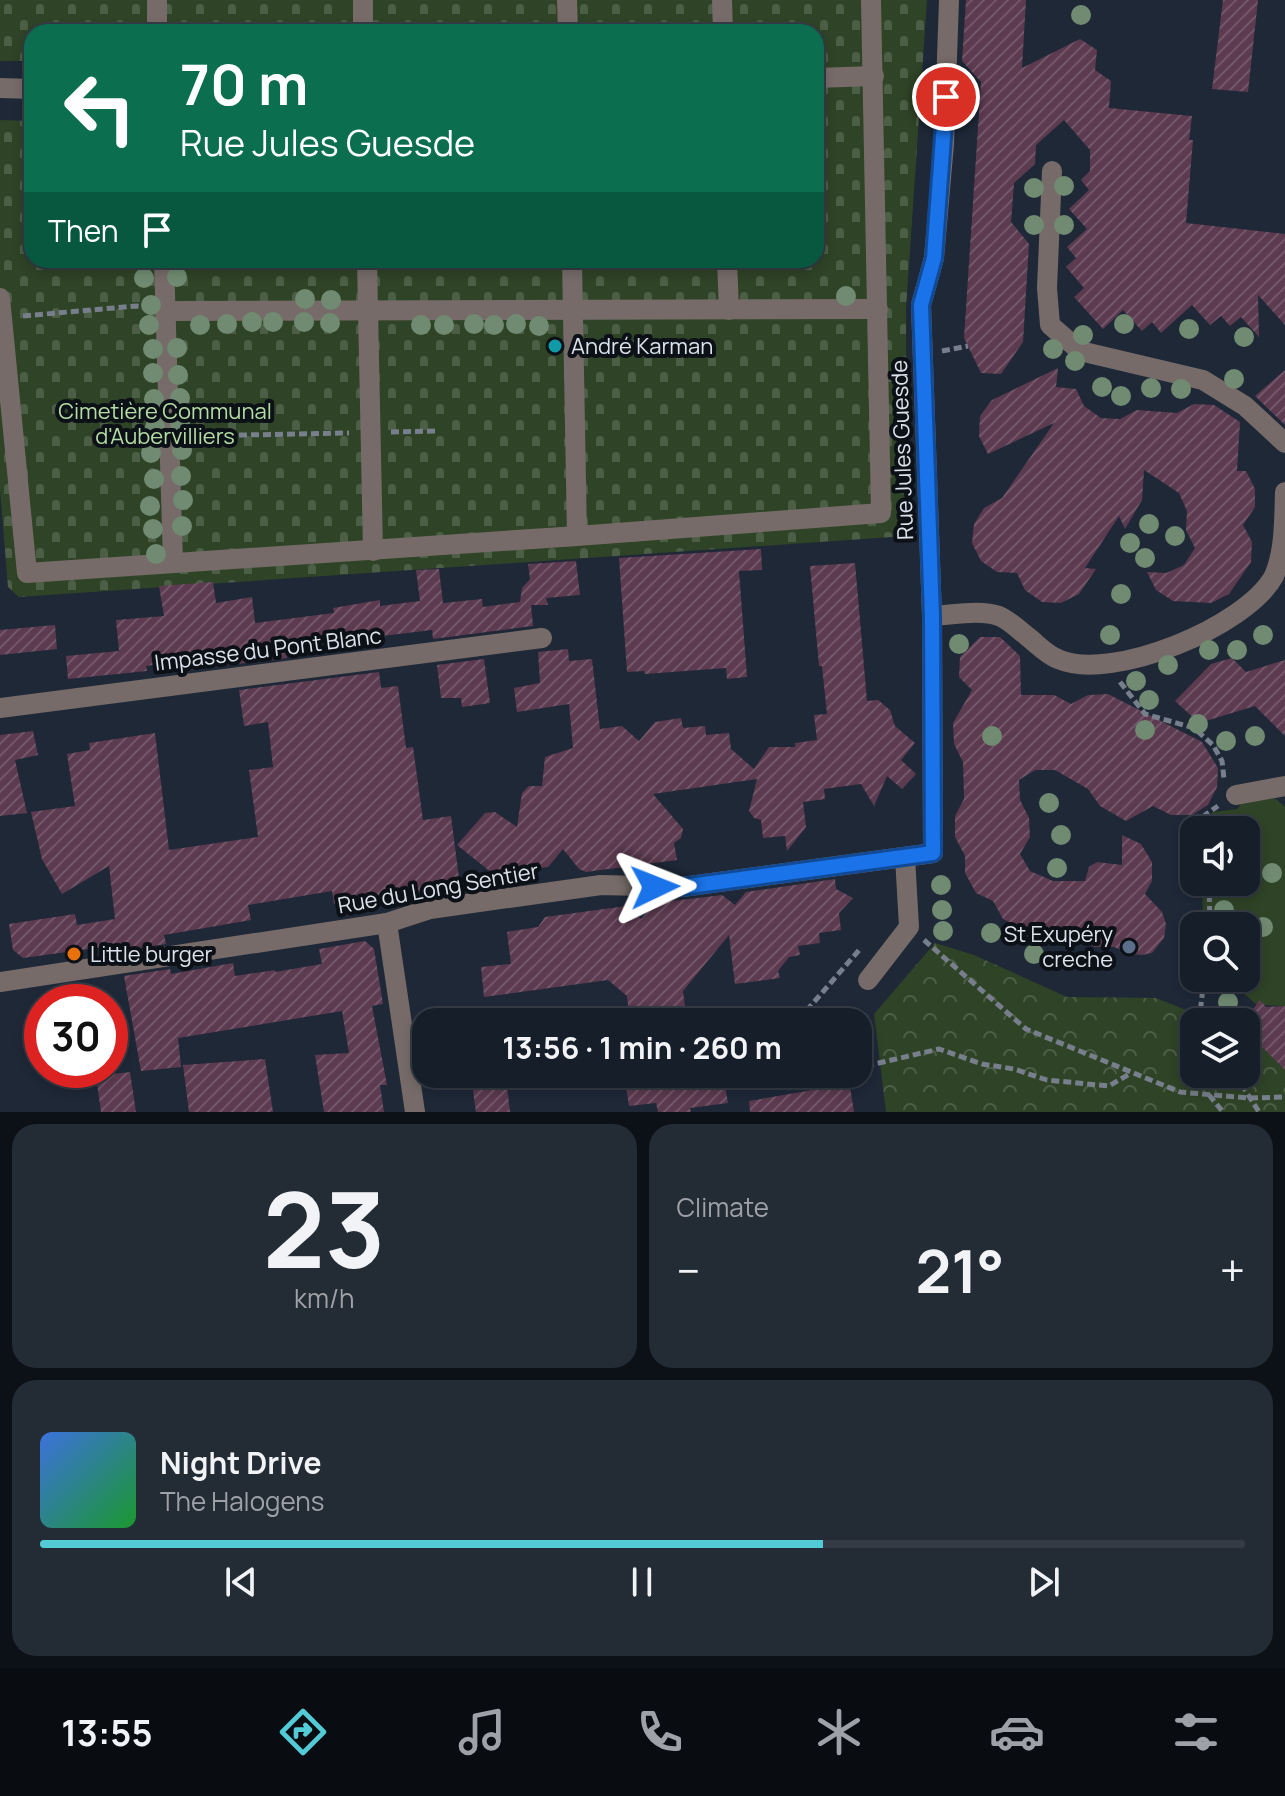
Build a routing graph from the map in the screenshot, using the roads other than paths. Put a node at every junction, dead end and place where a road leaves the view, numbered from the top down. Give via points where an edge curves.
1 (157, 0) edge
2 (363, 0) edge
3 (567, 0) edge
4 (722, 0) edge
5 (871, 0) edge
6 (949, 0) edge
7 (157, 24) edge
8 (363, 24) edge
9 (568, 24) edge
10 (723, 24) edge
11 (874, 76) junction
12 (824, 78) edge
13 (0, 88) edge
14 (24, 89) edge
15 (1052, 171) dead end
16 (164, 268) edge
17 (367, 268) edge
18 (572, 268) edge
19 (727, 268) edge
20 (878, 309) junction
21 (368, 310) junction
22 (573, 310) junction
23 (729, 310) junction
24 (166, 311) junction
25 (1, 318) edge
26 (1285, 443) edge
27 (1285, 492) edge
28 (577, 536) junction
29 (373, 551) junction
30 (173, 563) junction
31 (932, 616) junction
32 (542, 638) dead end
33 (0, 708) edge
34 (1285, 786) edge
35 (1236, 795) dead end
36 (933, 853) joint
37 (905, 857) junction
38 (387, 923) junction
39 (868, 980) dead end
40 (0, 982) edge
41 (415, 1112) edge

1 - 7 street
2 - 8 street
3 - 9 street
4 - 10 street
5 - 11 street
6 - 31 street, Rue Jules Guesde via 936,244 921,305
11 - 12 street
11 - 20 street
13 - 14 street
15 - 26 street via 1050,325 1080,351 1203,380 1245,406
16 - 24 street
17 - 21 street
18 - 22 street
19 - 23 street
20 - 23 street
20 - 28 street via 881,513
21 - 22 street
21 - 24 street
21 - 29 street
22 - 23 street
22 - 28 street
24 - 30 street
25 - 30 street via 27,573
27 - 31 street via 1283,553 1273,578 1214,628 1174,647 1123,662 1080,664 1057,659 1002,617
28 - 29 street
29 - 30 street
31 - 36 street, Rue Jules Guesde
32 - 33 street, Impasse du Pont Blanc
34 - 35 street
36 - 37 street, Rue du Long Sentier
37 - 38 street, Rue du Long Sentier via 682,887 601,885 430,909
37 - 39 street via 909,927
38 - 40 street, Rue du Long Sentier
38 - 41 street

